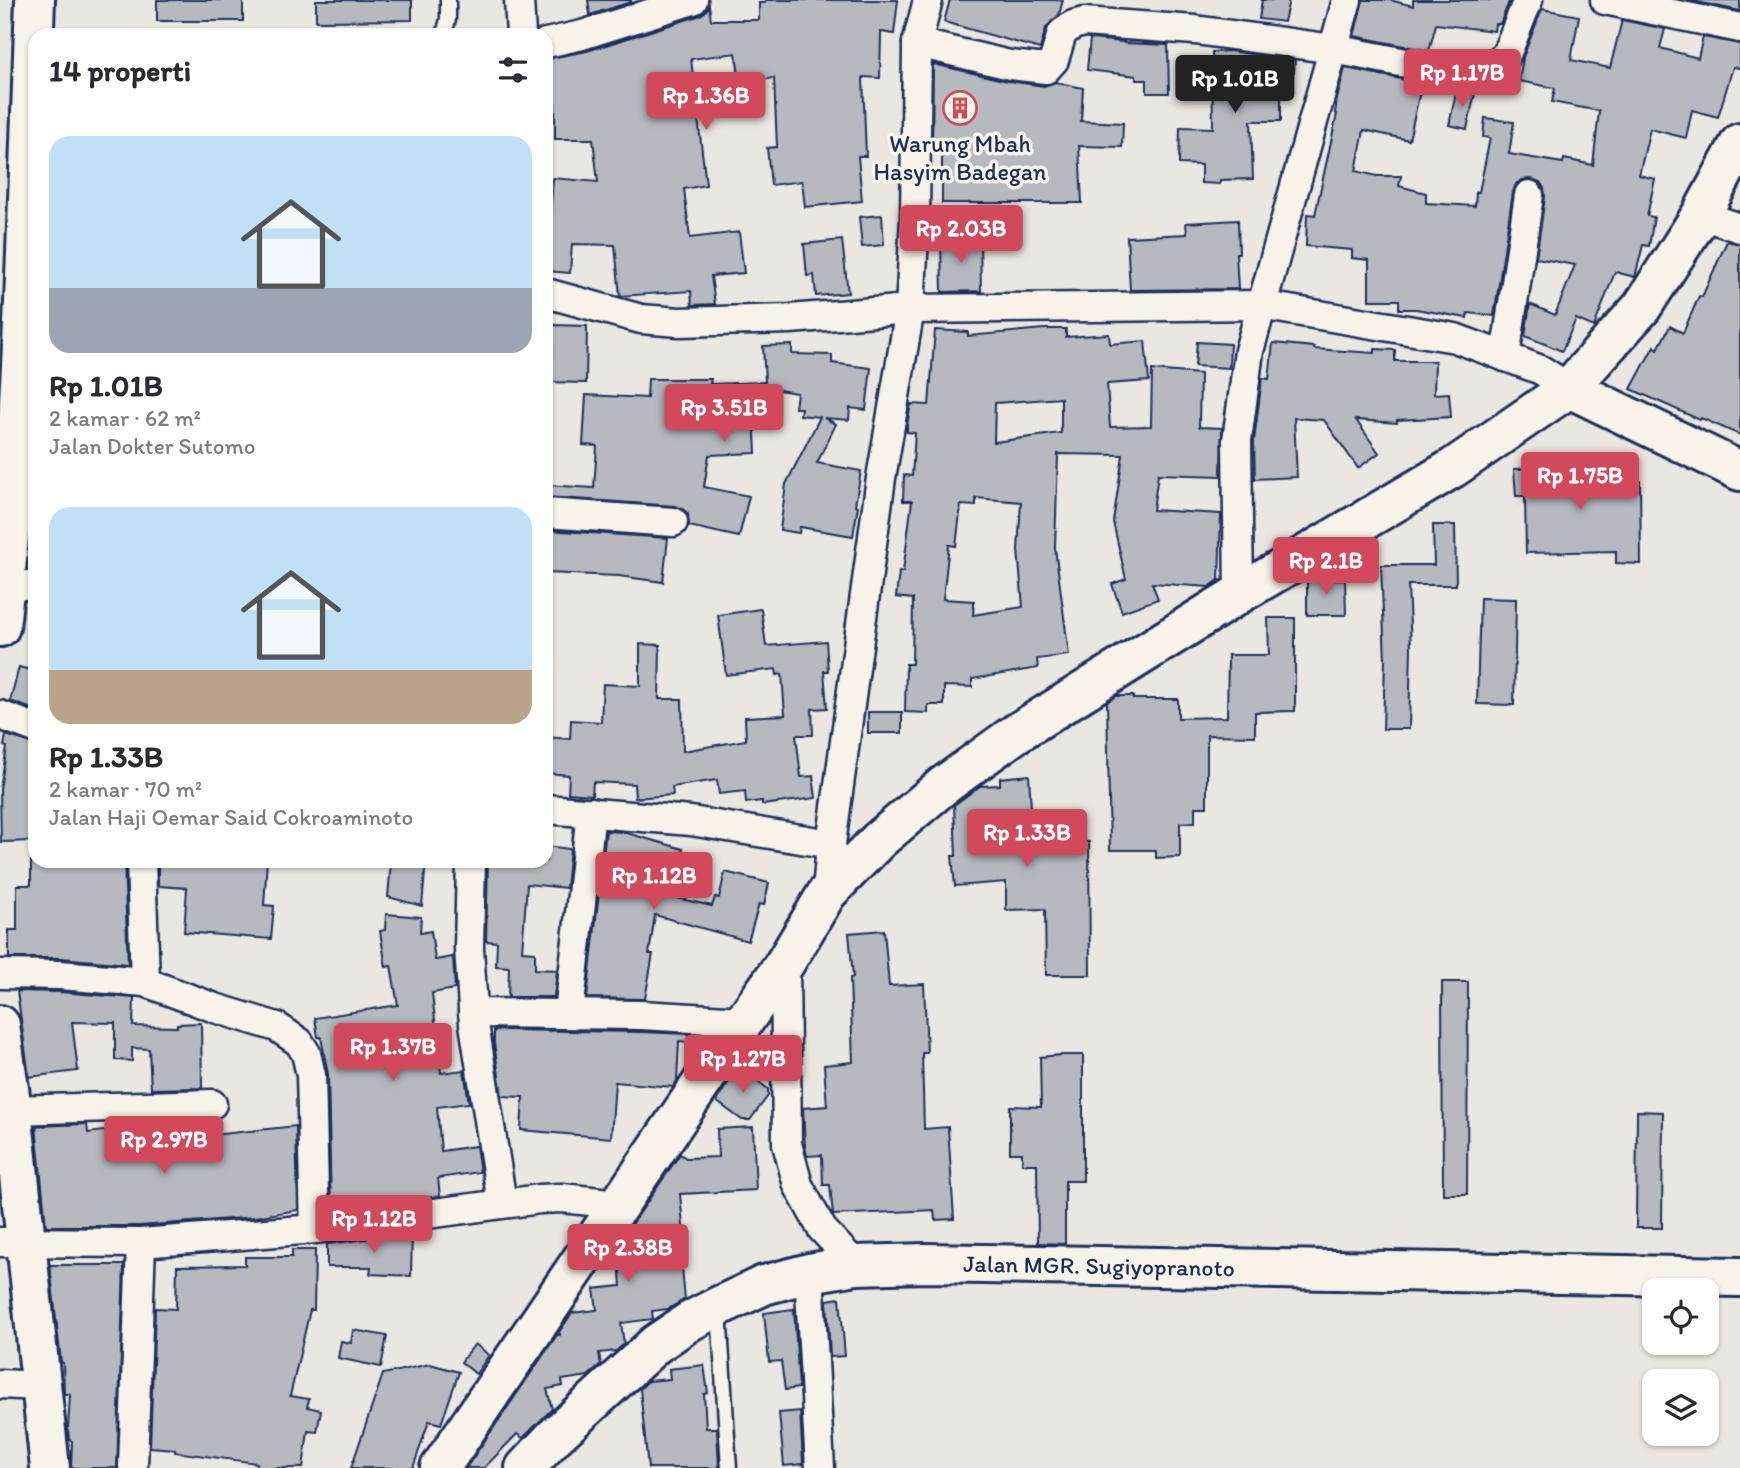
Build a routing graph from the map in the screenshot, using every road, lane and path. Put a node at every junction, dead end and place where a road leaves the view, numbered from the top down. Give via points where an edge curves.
1 (35, 0) edge
2 (448, 0) edge
3 (519, 0) edge
4 (693, 0) edge
5 (928, 0) edge
6 (1347, 0) edge
7 (1528, 0) edge
8 (1605, 0) edge
9 (34, 28) edge
10 (446, 28) edge
11 (521, 28) edge
12 (1740, 28) edge
13 (553, 41) edge
14 (917, 43) junction
15 (1334, 49) junction
16 (1740, 143) edge
17 (1529, 195) dead end
18 (28, 204) edge
19 (1701, 215) junction
20 (1740, 228) edge
21 (553, 295) edge
22 (1260, 305) junction
23 (910, 309) junction
24 (1505, 357) junction
25 (1569, 388) junction
26 (18, 418) edge
27 (1740, 471) edge
28 (553, 513) edge
29 (673, 522) dead end
30 (20, 585) edge
31 (1239, 594) junction
32 (0, 627) edge
33 (0, 715) edge
34 (28, 725) edge
35 (553, 809) edge
36 (591, 812) junction
37 (831, 844) junction
38 (141, 868) edge
39 (471, 868) edge
40 (827, 893) junction
41 (785, 963) junction
42 (0, 974) edge
43 (145, 982) junction
44 (473, 1013) junction
45 (569, 1013) junction
46 (744, 1021) junction
47 (0, 1025) edge
48 (212, 1104) dead end
49 (12, 1110) junction
50 (502, 1203) junction
51 (619, 1204) junction
52 (315, 1229) junction
53 (13, 1241) edge
54 (141, 1243) junction
55 (856, 1265) junction
56 (809, 1273) junction
57 (1740, 1277) edge
58 (719, 1306) junction
59 (0, 1384) edge
60 (40, 1386) junction
61 (132, 1466) edge
62 (50, 1468) edge
63 (440, 1468) edge
64 (525, 1468) edge
65 (729, 1468) edge
66 (820, 1468) edge

1 - 9 main road
2 - 10 lane
3 - 11 street
4 - 13 street
5 - 14 street
6 - 15 street
7 - 15 street via 1506,55 1494,65 1447,71
8 - 12 street
14 - 15 street via 1046,69 1054,60 1062,33 1084,22 1195,30
14 - 23 street
15 - 22 street
16 - 19 main road
17 - 24 street
18 - 26 main road
19 - 20 street
19 - 25 main road via 1642,307
21 - 23 street via 641,319 679,322
22 - 23 street
22 - 24 street via 1455,338
22 - 31 street via 1237,439
23 - 37 street via 881,478
24 - 25 street via 1541,370
25 - 27 main road
25 - 31 main road via 1452,468
26 - 30 main road
28 - 29 street
30 - 32 main road
31 - 40 main road via 1005,741 878,840
33 - 34 street
35 - 36 street
36 - 37 street via 691,821
36 - 45 street
37 - 40 street
38 - 43 street
39 - 44 street
40 - 41 main road
41 - 46 main road
41 - 55 street via 787,1144 798,1185 822,1229
42 - 43 street
43 - 52 street via 277,1027 299,1042 310,1075
44 - 45 street
44 - 50 street
45 - 46 street
46 - 51 main road
47 - 49 main road
48 - 49 street
49 - 53 main road
50 - 51 street via 562,1198
50 - 52 street
51 - 63 main road
52 - 54 street
53 - 54 street
53 - 60 main road
54 - 61 street
55 - 56 main road, Jalan MGR. Sugiyopranoto
55 - 57 main road, Jalan MGR. Sugiyopranoto
56 - 58 main road, Jalan MGR. Sugiyopranoto via 764,1285
56 - 66 street
58 - 64 main road, Jalan MGR. Sugiyopranoto via 656,1345
58 - 65 lane
59 - 60 street
60 - 62 main road

